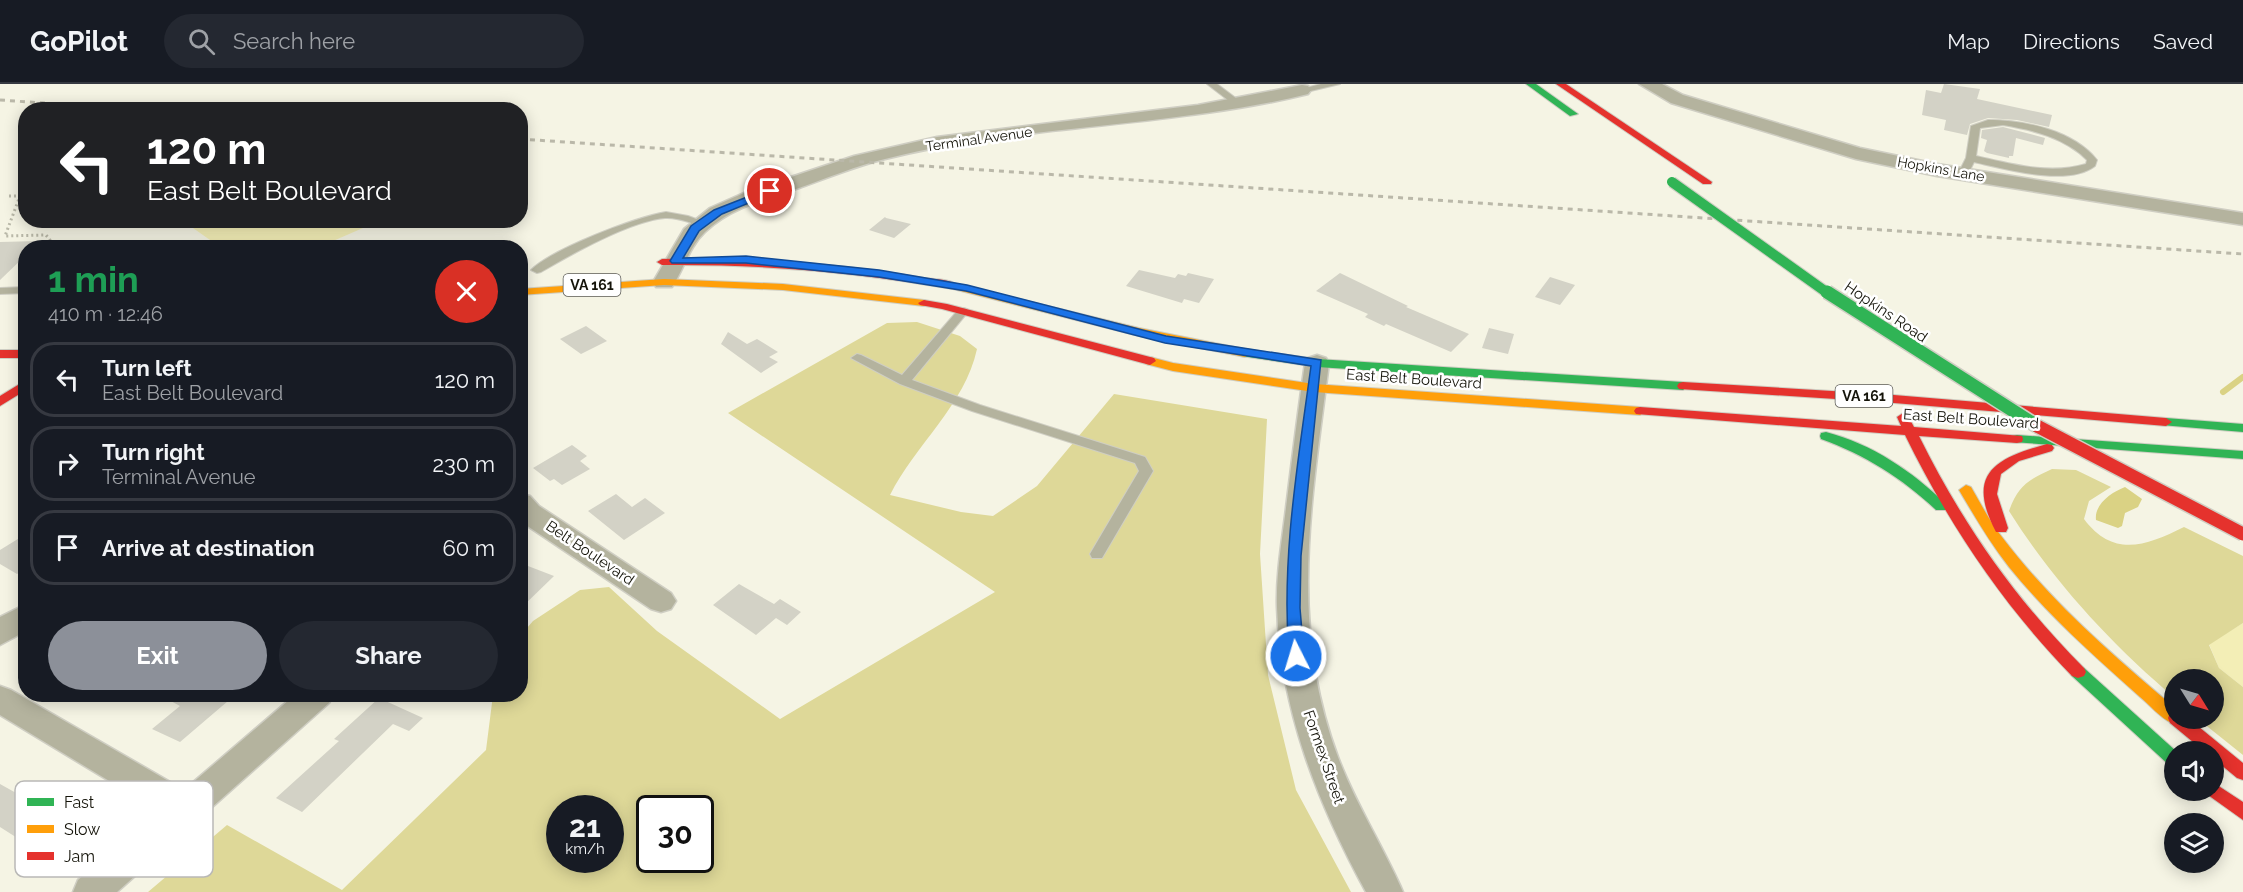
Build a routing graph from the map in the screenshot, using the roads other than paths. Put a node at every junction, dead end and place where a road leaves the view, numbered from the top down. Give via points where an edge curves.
1 (1211, 84) edge
2 (1336, 84) edge
3 (1530, 84) edge
4 (1560, 84) edge
5 (1648, 84) edge
6 (1306, 87) edge
7 (1240, 105) junction
8 (1587, 123) dead end
9 (1967, 166) junction
10 (1667, 178) dead end
11 (1711, 186) dead end
12 (2243, 219) edge
13 (702, 224) junction
14 (676, 261) junction
15 (652, 262) dead end
16 (571, 267) dead end
17 (537, 270) junction
18 (528, 271) edge
19 (664, 282) junction
20 (18, 290) edge
21 (0, 291) edge
22 (528, 291) edge
23 (963, 311) junction
24 (0, 354) edge
25 (18, 354) edge
26 (857, 358) dead end
27 (1315, 375) junction
28 (904, 381) junction
29 (18, 390) edge
30 (2015, 394) dead end
31 (1895, 399) junction
32 (0, 402) edge
33 (1778, 422) junction
34 (2243, 428) edge
35 (1910, 431) junction
36 (1932, 432) junction
37 (2072, 442) junction
38 (1943, 451) dead end
39 (2243, 455) edge
40 (2140, 464) dead end
41 (1957, 474) dead end
42 (528, 515) edge
43 (2243, 534) edge
44 (1971, 543) junction
45 (1097, 554) dead end
46 (2018, 566) junction
47 (661, 601) dead end
48 (18, 621) edge
49 (0, 633) edge
50 (0, 699) edge
51 (309, 702) edge
52 (2164, 708) edge
53 (2189, 729) edge
54 (2164, 751) edge
55 (2243, 773) edge
56 (140, 781) edge
57 (213, 785) edge
58 (2224, 798) edge
59 (2243, 812) edge
60 (108, 877) edge
61 (91, 892) edge
62 (1385, 892) edge

1 - 7 lane
2 - 6 lane, Terminal Avenue
3 - 8 main road
4 - 11 main road
5 - 9 street, Hopkins Lane via 1677,99 1856,153
6 - 7 street, Terminal Avenue
7 - 13 street, Terminal Avenue via 986,136 888,153 748,198
9 - 9 lane via 1976,126 1985,121 2062,139 2080,146 2092,160 2090,166 2079,170
9 - 12 street, Hopkins Lane
10 - 43 main road, Hopkins Road, bridge via 1882,330 1960,380 2128,478
13 - 14 street, Terminal Avenue
13 - 17 lane via 677,216 654,217 572,250
14 - 15 main road, East Belt Boulevard / VA 161
14 - 19 street, Terminal Avenue
14 - 27 main road, East Belt Boulevard / VA 161 via 746,260 879,273 967,288 1165,339 1243,353
16 - 17 main road, VA 161
17 - 18 main road, VA 161
19 - 22 main road, East Belt Boulevard / VA 161
19 - 23 main road, East Belt Boulevard / VA 161 via 783,287
20 - 21 lane
23 - 27 main road, East Belt Boulevard / VA 161 via 1173,367
23 - 28 lane
24 - 25 main road
26 - 28 lane
27 - 31 main road, East Belt Boulevard / VA 161
27 - 33 main road, East Belt Boulevard / VA 161
27 - 62 street, Formex Street via 1294,556 1292,608 1296,656 1303,696 1332,785
28 - 45 lane via 1140,460 1146,471
29 - 32 main road
30 - 40 main road
31 - 34 main road, East Belt Boulevard / VA 161
31 - 35 main road
31 - 36 main road
33 - 35 main road, East Belt Boulevard / VA 161
33 - 44 main road via 1855,445 1884,460 1928,493
35 - 36 main road, East Belt Boulevard / VA 161
35 - 44 main road
36 - 37 main road, East Belt Boulevard / VA 161
36 - 38 main road
37 - 39 main road, East Belt Boulevard / VA 161
37 - 46 main road via 2016,456 1999,466 1993,475 1990,503
41 - 46 main road via 1997,541
42 - 47 street, Belt Boulevard
44 - 54 main road via 2020,610 2111,705
46 - 52 main road via 2090,644
48 - 49 street
50 - 56 street
51 - 57 street
53 - 55 main road
58 - 59 main road
60 - 61 street

